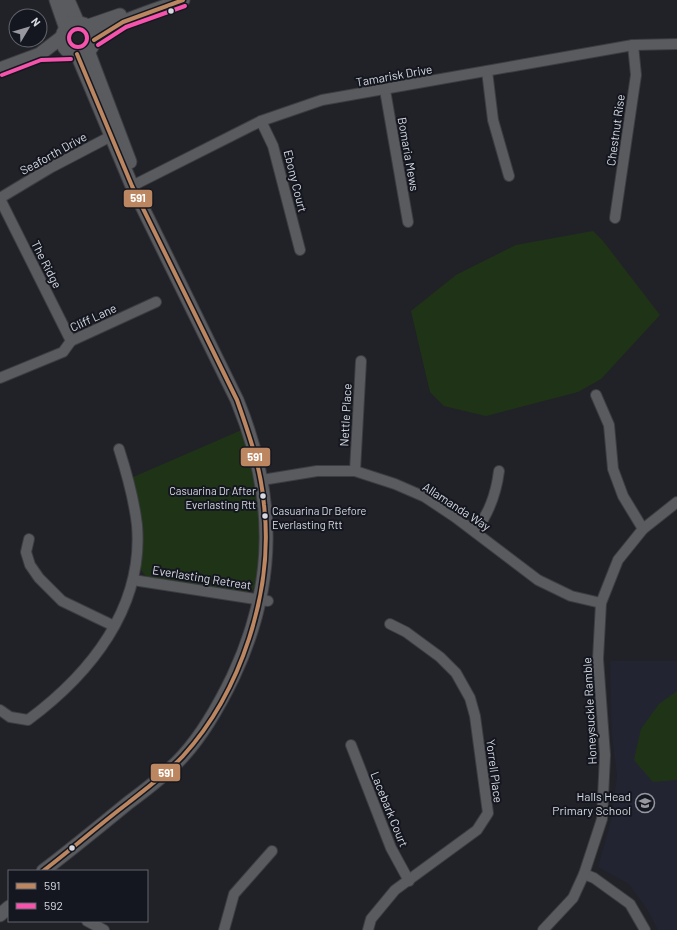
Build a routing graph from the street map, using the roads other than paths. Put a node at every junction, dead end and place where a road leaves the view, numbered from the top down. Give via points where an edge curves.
1 (56, 0) edge
2 (68, 0) edge
3 (159, 0) edge
4 (183, 0) edge
5 (83, 25) junction
6 (64, 33) junction
7 (677, 44) edge
8 (633, 45) junction
9 (82, 50) junction
10 (40, 54) junction
11 (0, 69) edge
12 (487, 71) junction
13 (385, 90) junction
14 (261, 121) junction
15 (114, 134) junction
16 (509, 176) dead end
17 (135, 185) junction
18 (0, 199) edge
19 (615, 218) dead end
20 (408, 222) dead end
21 (300, 250) dead end
22 (156, 302) dead end
23 (71, 341) junction
24 (361, 362) dead end
25 (0, 378) edge
26 (596, 396) dead end
27 (119, 449) dead end
28 (355, 471) junction
29 (499, 471) dead end
30 (265, 480) junction
31 (677, 502) edge
32 (643, 529) junction
33 (475, 532) junction
34 (29, 539) dead end
35 (133, 580) junction
36 (264, 600) junction
37 (601, 603) junction
38 (390, 624) dead end
39 (114, 626) junction
40 (0, 710) edge
41 (351, 745) dead end
42 (272, 851) dead end
43 (44, 870) edge
44 (56, 870) edge
45 (584, 874) junction
46 (409, 881) junction
47 (8, 898) edge
48 (0, 904) edge
49 (8, 908) edge
50 (0, 915) edge
51 (89, 922) edge
52 (104, 930) edge
53 (224, 930) edge
54 (368, 930) edge
55 (544, 930) edge
56 (645, 930) edge

1 - 6 street
2 - 5 street
3 - 5 street
4 - 9 street via 111,28
5 - 6 street via 73,24
5 - 9 street via 93,33
6 - 9 street via 64,46
6 - 10 street
7 - 8 street, Tamarisk Drive
8 - 12 street, Tamarisk Drive
8 - 19 street, Chestnut Rise via 636,75
9 - 10 street
9 - 15 street
10 - 11 street
12 - 13 street, Tamarisk Drive
12 - 16 street via 493,120
13 - 14 street, Tamarisk Drive via 322,100
13 - 20 street, Bomaria Mews
14 - 17 street, Tamarisk Drive
14 - 21 street, Ebony Court via 274,146
15 - 17 street
15 - 18 street, Seaforth Drive via 50,168
17 - 30 street via 237,400
18 - 23 street, The Ridge
22 - 23 street, Cliff Lane
23 - 25 street, Cliff Lane via 63,352
24 - 28 street, Nettle Place
26 - 32 street via 609,425 613,469 623,496
27 - 35 street via 134,502 137,527
28 - 30 street, Allamanda Way via 317,471
28 - 33 street, Allamanda Way via 425,497
29 - 33 street via 497,490
30 - 36 street
31 - 32 street, Honeysuckle Ramble
32 - 37 street, Honeysuckle Ramble via 618,560
33 - 37 street, Allamanda Way via 538,580 571,596
34 - 39 street via 26,552 30,565 39,578 62,601
35 - 36 street, Everlasting Retreat
35 - 39 street via 124,609
36 - 43 street via 222,700 199,737 163,775
36 - 44 street via 265,616 251,657 219,721 196,752 167,781
37 - 45 street, Honeysuckle Ramble via 598,659 605,755 602,819
38 - 46 street, Yorrell Place via 406,632 440,657 456,673 470,698 475,716 488,813 477,830
39 - 40 street via 105,644 79,677 54,701 28,720 10,717
41 - 46 street, Lacebark Court via 391,848
42 - 53 street via 234,894
45 - 55 street, Honeysuckle Ramble via 573,898
45 - 56 street via 594,878 630,904
46 - 54 street, Yorrell Place via 395,890 371,919
47 - 48 street
49 - 50 street
51 - 52 street

